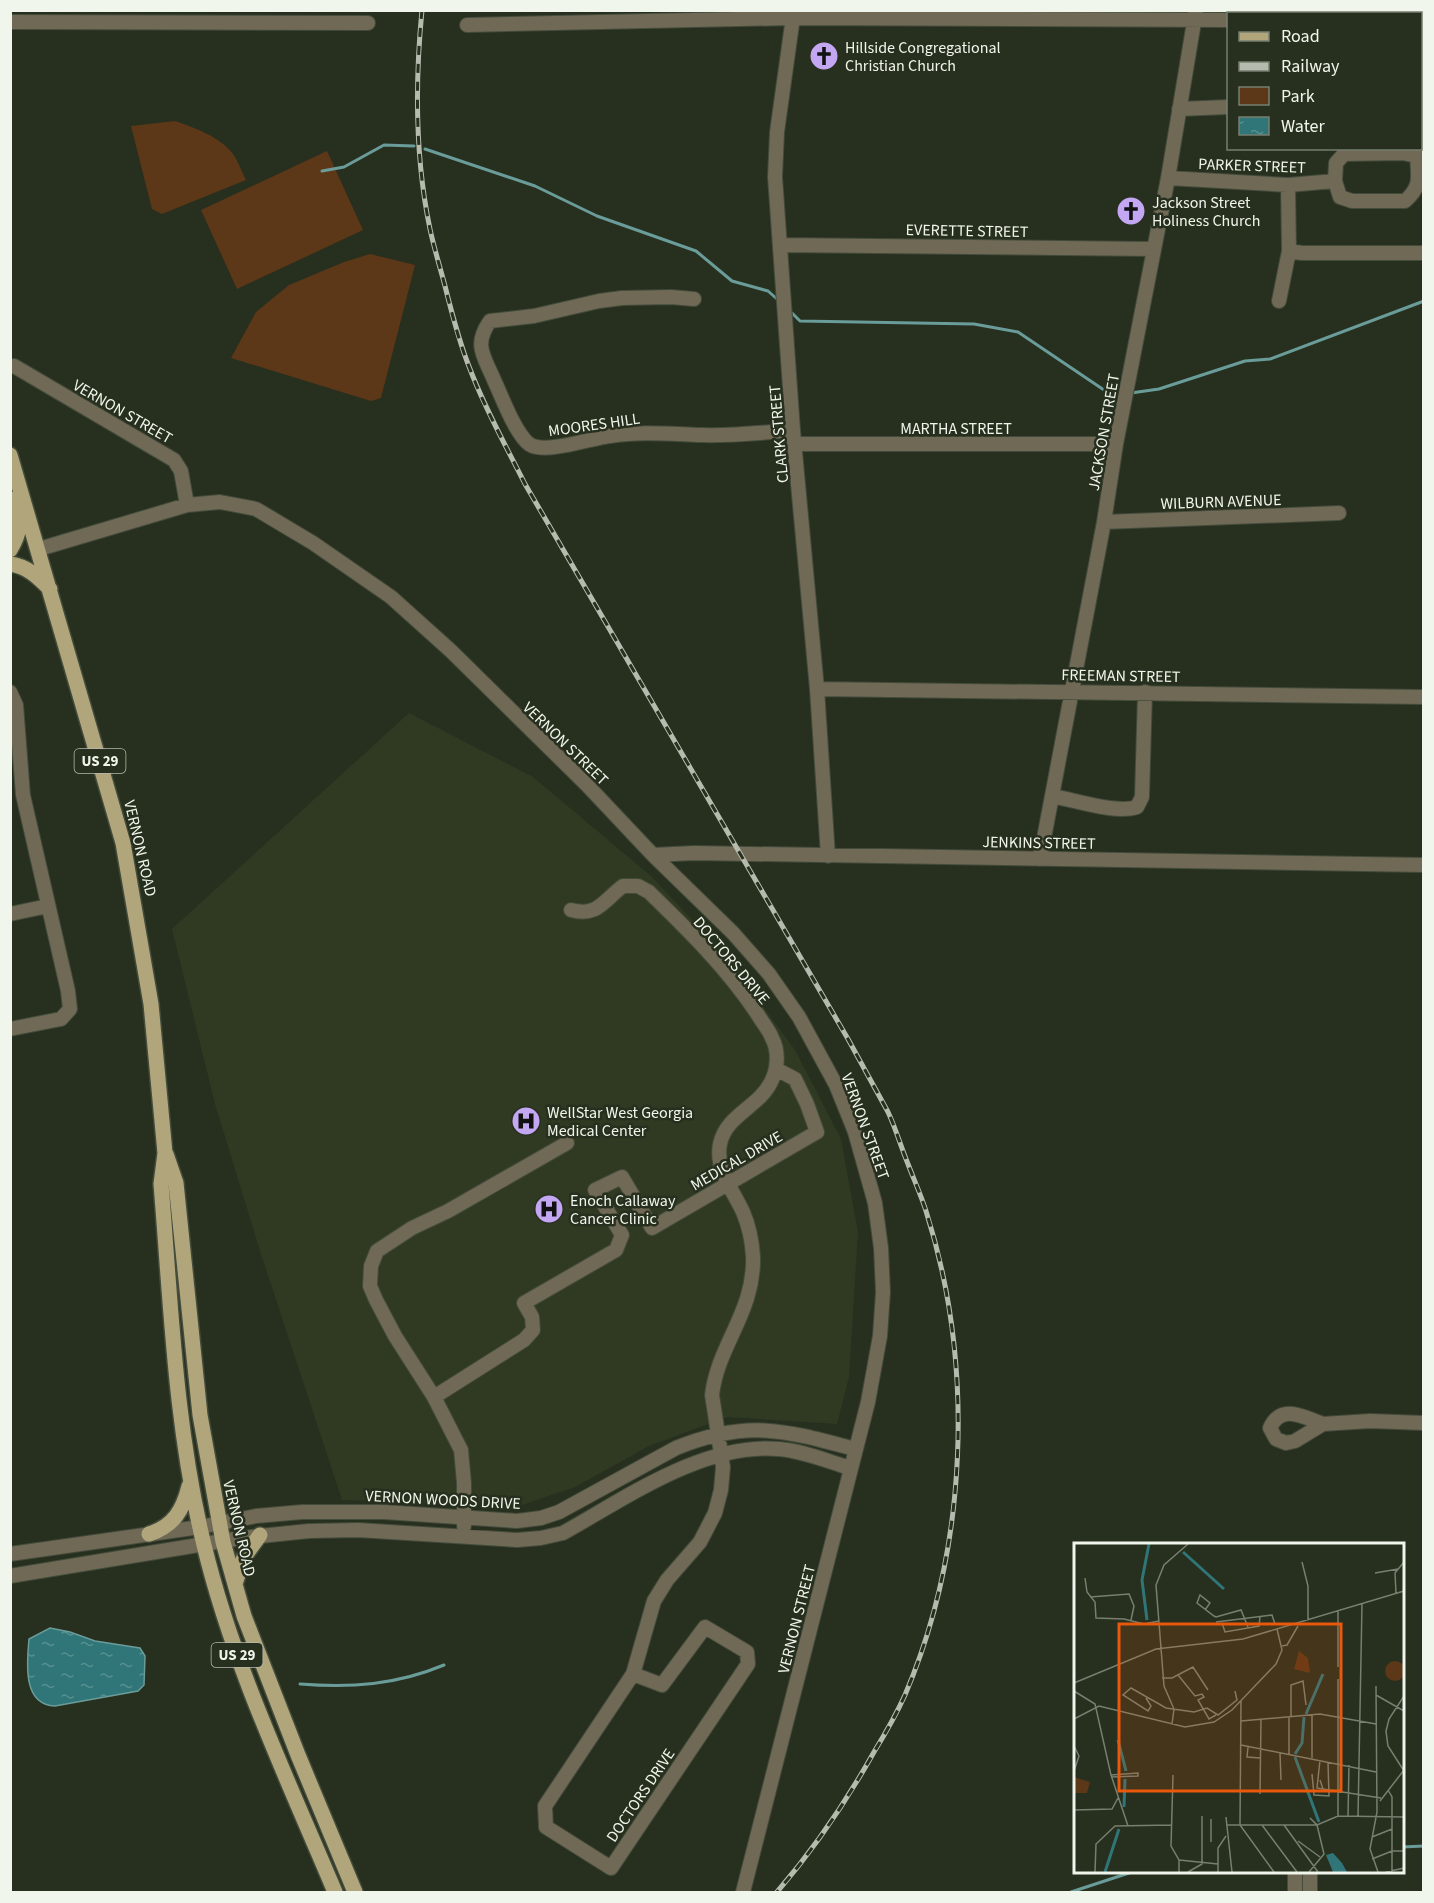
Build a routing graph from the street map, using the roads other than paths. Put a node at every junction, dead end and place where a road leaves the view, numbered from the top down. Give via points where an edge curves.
1 (793, 14) edge
2 (1195, 15) edge
3 (1227, 20) edge
4 (10, 22) edge
5 (368, 23) dead end
6 (467, 25) dead end
7 (1227, 107) edge
8 (1179, 110) junction
9 (1417, 152) edge
10 (1168, 178) junction
11 (1335, 181) junction
12 (1288, 185) junction
13 (780, 245) junction
14 (1153, 249) junction
15 (1289, 251) junction
16 (1424, 253) edge
17 (694, 299) dead end
18 (1279, 300) dead end
19 (14, 366) dead end
20 (793, 430) junction
21 (795, 444) junction
22 (1116, 444) junction
23 (10, 456) edge
24 (187, 505) junction
25 (1339, 513) dead end
26 (1104, 522) junction
27 (39, 549) junction
28 (10, 550) edge
29 (10, 564) edge
30 (51, 590) junction
31 (817, 689) junction
32 (1072, 691) junction
33 (10, 692) edge
34 (1145, 692) junction
35 (1424, 697) edge
36 (17, 796) edge
37 (1052, 796) junction
38 (653, 855) junction
39 (828, 856) junction
40 (1040, 859) junction
41 (1424, 865) edge
42 (48, 906) junction
43 (571, 910) dead end
44 (10, 914) edge
45 (10, 1029) edge
46 (776, 1069) junction
47 (567, 1143) dead end
48 (165, 1153) junction
49 (728, 1185) junction
50 (434, 1397) junction
51 (1424, 1423) edge
52 (1323, 1424) dead end
53 (719, 1434) junction
54 (855, 1449) junction
55 (722, 1455) junction
56 (850, 1468) junction
57 (191, 1480) junction
58 (464, 1517) junction
59 (219, 1522) junction
60 (200, 1527) junction
61 (149, 1534) junction
62 (260, 1535) junction
63 (463, 1537) junction
64 (223, 1542) junction
65 (204, 1545) junction
66 (10, 1554) edge
67 (10, 1576) edge
68 (234, 1587) junction
69 (633, 1674) junction
70 (1295, 1873) edge
71 (1310, 1873) edge
72 (335, 1893) edge
73 (355, 1893) edge
74 (743, 1893) edge
75 (1295, 1893) edge
76 (1310, 1893) edge

1 - 2 street
1 - 6 street
1 - 13 street, CLARK STREET via 777,132 775,177
2 - 3 street
2 - 8 street, JACKSON STREET
4 - 5 street
7 - 8 street
8 - 10 street, JACKSON STREET
9 - 11 street via 1344,154 1336,163
9 - 11 street via 1419,184 1405,201 1346,199 1340,197
10 - 12 street, PARKER STREET
10 - 14 street, JACKSON STREET
11 - 12 street, PARKER STREET
12 - 15 street
13 - 14 street, EVERETTE STREET
13 - 20 street, CLARK STREET
14 - 22 street, JACKSON STREET
15 - 16 street
15 - 18 street
17 - 20 street, MOORES HILL via 622,298 490,321 482,332 482,350 529,444 548,449 654,432 702,435
19 - 24 street, VERNON STREET via 174,460 182,471
20 - 21 street, CLARK STREET
21 - 22 street, MARTHA STREET
21 - 31 street, CLARK STREET
22 - 26 street, JACKSON STREET
23 - 27 main road, VERNON ROAD / US 29
23 - 28 main road via 19,523 18,536
24 - 27 street, VERNON STREET
24 - 38 street, VERNON STREET via 231,503 268,515 391,597 451,651
25 - 26 street, WILBURN AVENUE
26 - 32 street, JACKSON STREET
27 - 30 main road, VERNON ROAD / US 29
29 - 30 main road via 34,573
30 - 48 main road, VERNON ROAD / US 29 via 123,843 151,1004
31 - 32 street, FREEMAN STREET
31 - 39 street, CLARK STREET
32 - 34 street, FREEMAN STREET
32 - 37 street, JACKSON STREET
33 - 36 street via 16,705
34 - 35 street, FREEMAN STREET
34 - 37 street via 1142,797 1137,807 1129,810
36 - 42 street
37 - 40 street, JACKSON STREET
38 - 39 street, JENKINS STREET
38 - 54 street, VERNON STREET via 733,933 785,996 825,1062 855,1132 877,1214 883,1292 877,1358
39 - 40 street, JENKINS STREET
40 - 41 street, JENKINS STREET
42 - 44 street
42 - 45 street via 70,1009 61,1019
43 - 46 street, DOCTORS DRIVE via 595,910 622,886 638,886 649,892 717,962 749,1002 772,1038
46 - 49 street via 763,1095 736,1117 723,1134 719,1156
46 - 49 street, MEDICAL DRIVE via 795,1079 817,1131
47 - 50 street via 377,1251 370,1266 370,1286 395,1336
48 - 57 main road, VERNON ROAD / US 29 via 161,1184 178,1388
48 - 59 main road, VERNON ROAD / US 29 via 176,1183 196,1386
49 - 50 street, MEDICAL DRIVE via 652,1228 622,1177 595,1190 622,1235 616,1250 524,1303 532,1317 533,1330 524,1340
49 - 53 street via 748,1224 753,1257 747,1300 713,1385
50 - 58 street via 461,1450
51 - 52 street
53 - 54 street, VERNON WOODS DRIVE via 776,1430
53 - 55 street, DOCTORS DRIVE
53 - 58 street, VERNON WOODS DRIVE via 676,1448 550,1515 517,1521
54 - 56 street, VERNON STREET
55 - 56 street via 779,1449
55 - 63 street via 675,1471 563,1533 517,1540
55 - 69 street, DOCTORS DRIVE via 722,1490 715,1513 700,1542 654,1601
56 - 74 street, VERNON STREET
57 - 60 main road, VERNON ROAD / US 29
57 - 61 main road via 176,1518
58 - 59 street, VERNON WOODS DRIVE via 343,1511
58 - 63 street
59 - 60 street, VERNON WOODS DRIVE
59 - 64 main road, VERNON ROAD / US 29
60 - 61 street, VERNON WOODS DRIVE
60 - 65 main road, VERNON ROAD / US 29
61 - 66 street, VERNON WOODS DRIVE
62 - 63 street via 342,1530
62 - 64 street
62 - 68 main road via 244,1557
64 - 65 street
64 - 68 main road, VERNON ROAD / US 29
65 - 67 street
65 - 72 main road, VERNON ROAD / US 29 via 242,1668
68 - 73 main road, VERNON ROAD / US 29
69 - 69 street, DOCTORS DRIVE via 662,1685 705,1628 747,1652 748,1664 611,1868 546,1827 545,1806
70 - 75 street
71 - 76 street

